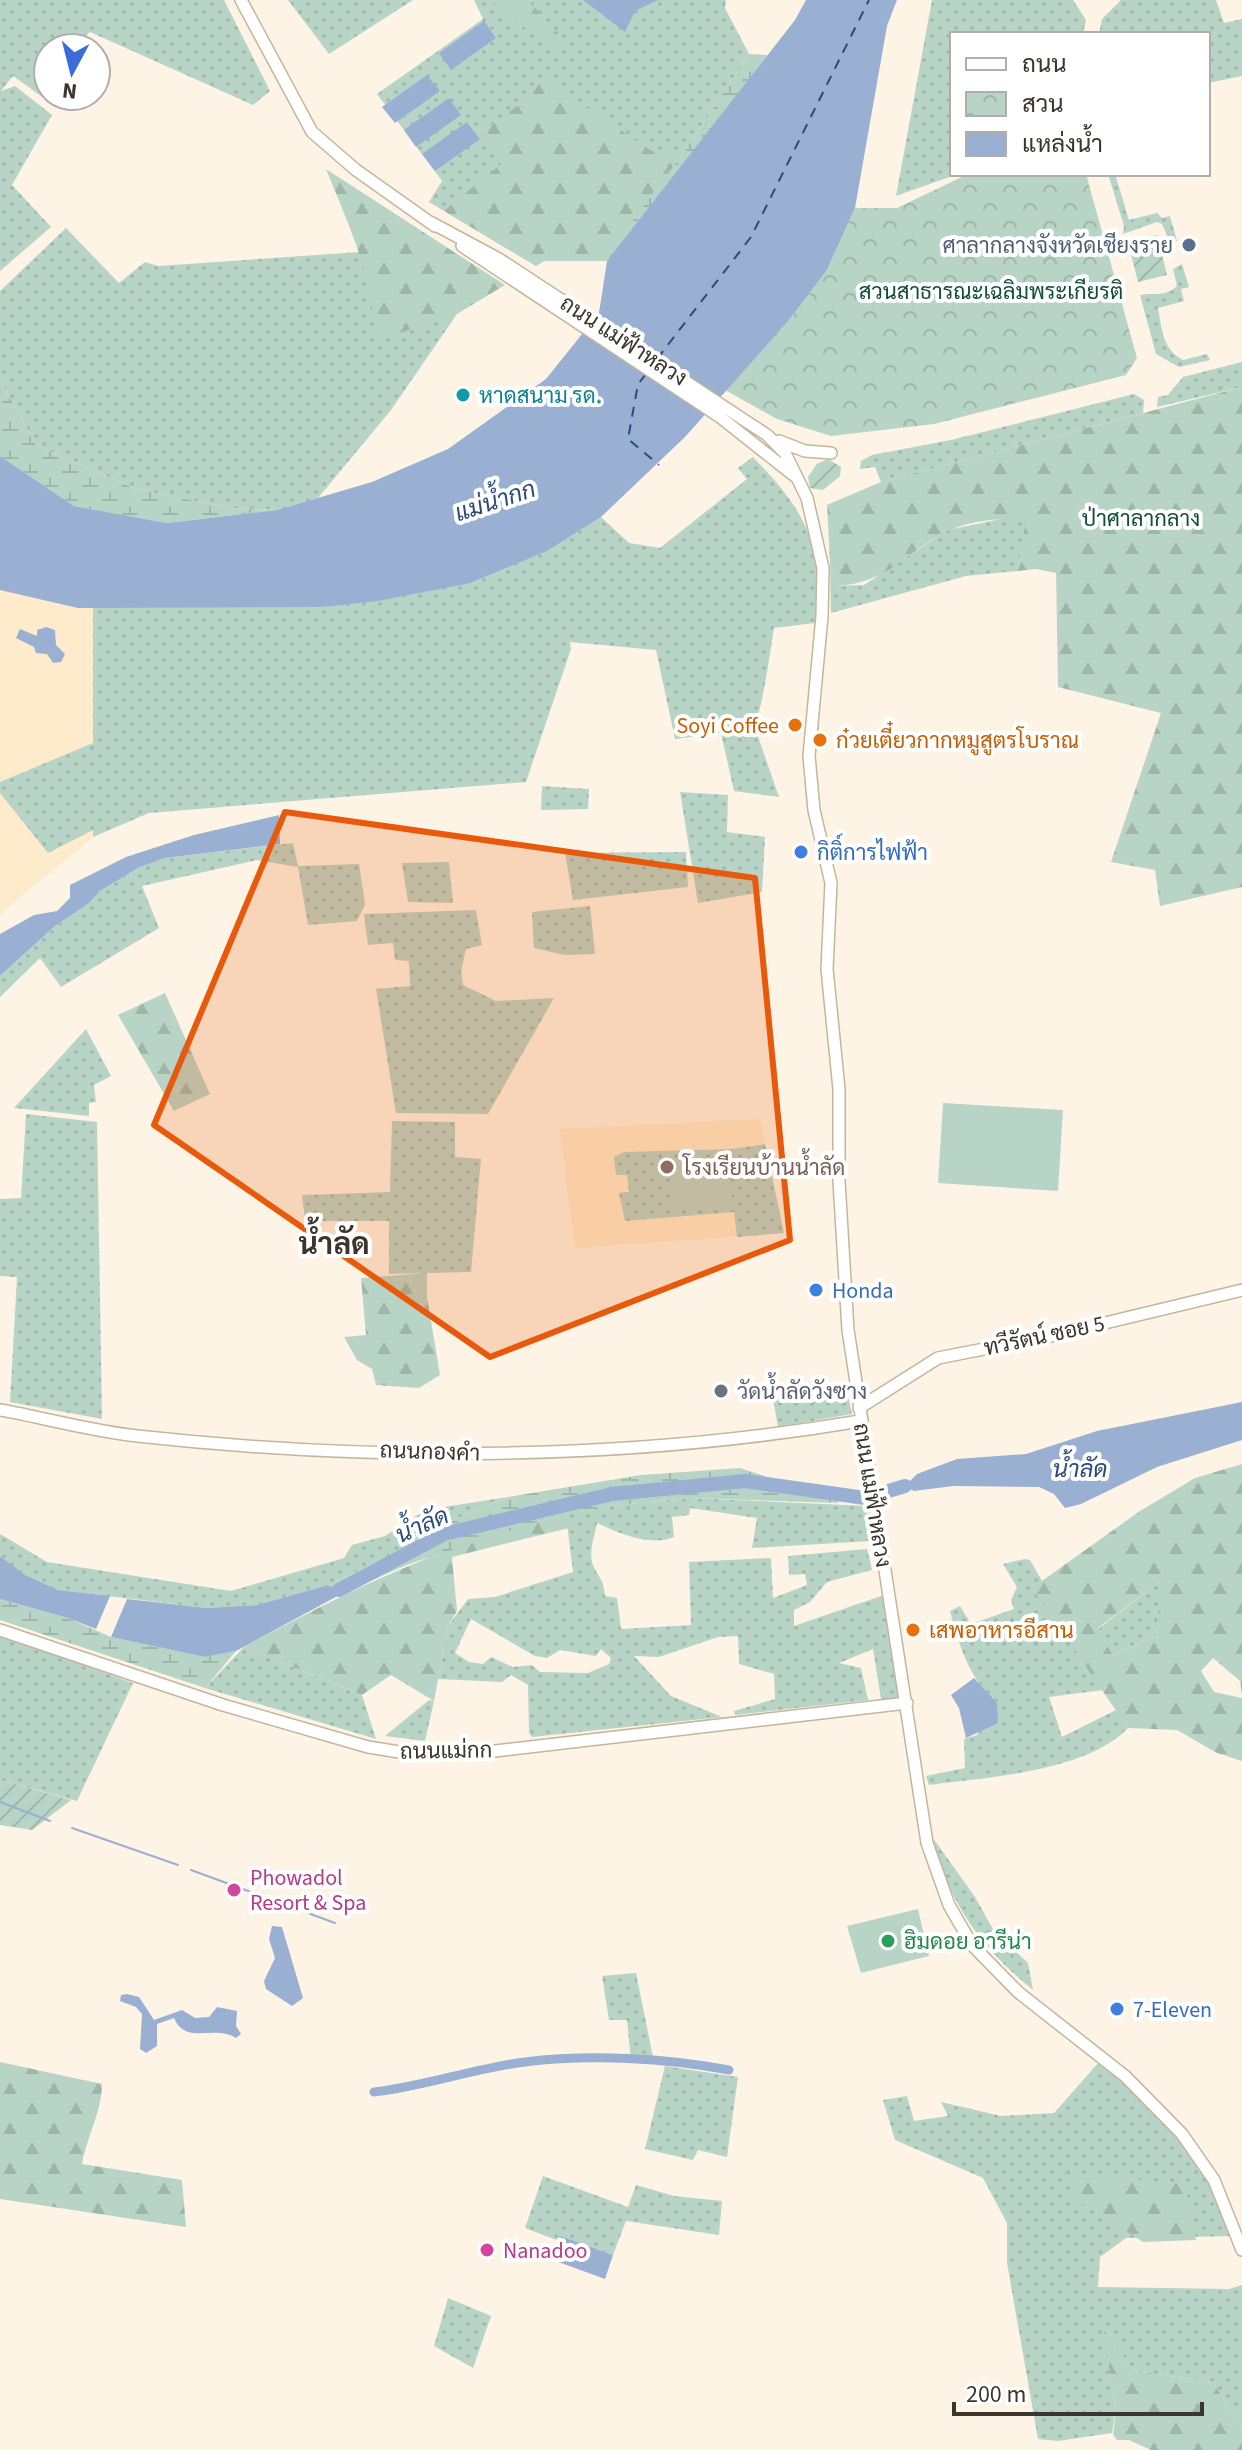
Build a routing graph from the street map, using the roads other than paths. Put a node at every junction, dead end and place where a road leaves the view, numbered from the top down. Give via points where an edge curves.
1 (241, 0) edge
2 (723, 412) junction
3 (767, 435) junction
4 (831, 453) dead end
5 (800, 480) junction
6 (1242, 1290) edge
7 (0, 1410) edge
8 (860, 1414) junction
9 (0, 1630) edge
10 (907, 1703) junction
11 (1242, 2250) edge

1 - 2 street, ถนน แม่ฟ้าหลวง via 312,132 356,170
2 - 3 street, ถนน แม่ฟ้าหลวง
2 - 5 street, ถนน แม่ฟ้าหลวง
3 - 4 street via 805,451
3 - 5 street, ถนน แม่ฟ้าหลวง
5 - 8 street, ถนน แม่ฟ้าหลวง via 823,568 809,756 814,810 831,883 827,969 839,1089 847,1314
6 - 8 street, ทวีรัตน์ ซอย 5 via 938,1358
7 - 8 street, ถนนกองคำ via 135,1436 298,1448 488,1453 774,1435
8 - 10 street, ถนน แม่ฟ้าหลวง
9 - 10 street, ถนนแม่กก via 312,1732 412,1754 478,1753
10 - 11 street, ถนน แม่ฟ้าหลวง via 927,1843 964,1934 991,1968 1125,2076 1182,2134 1214,2180

